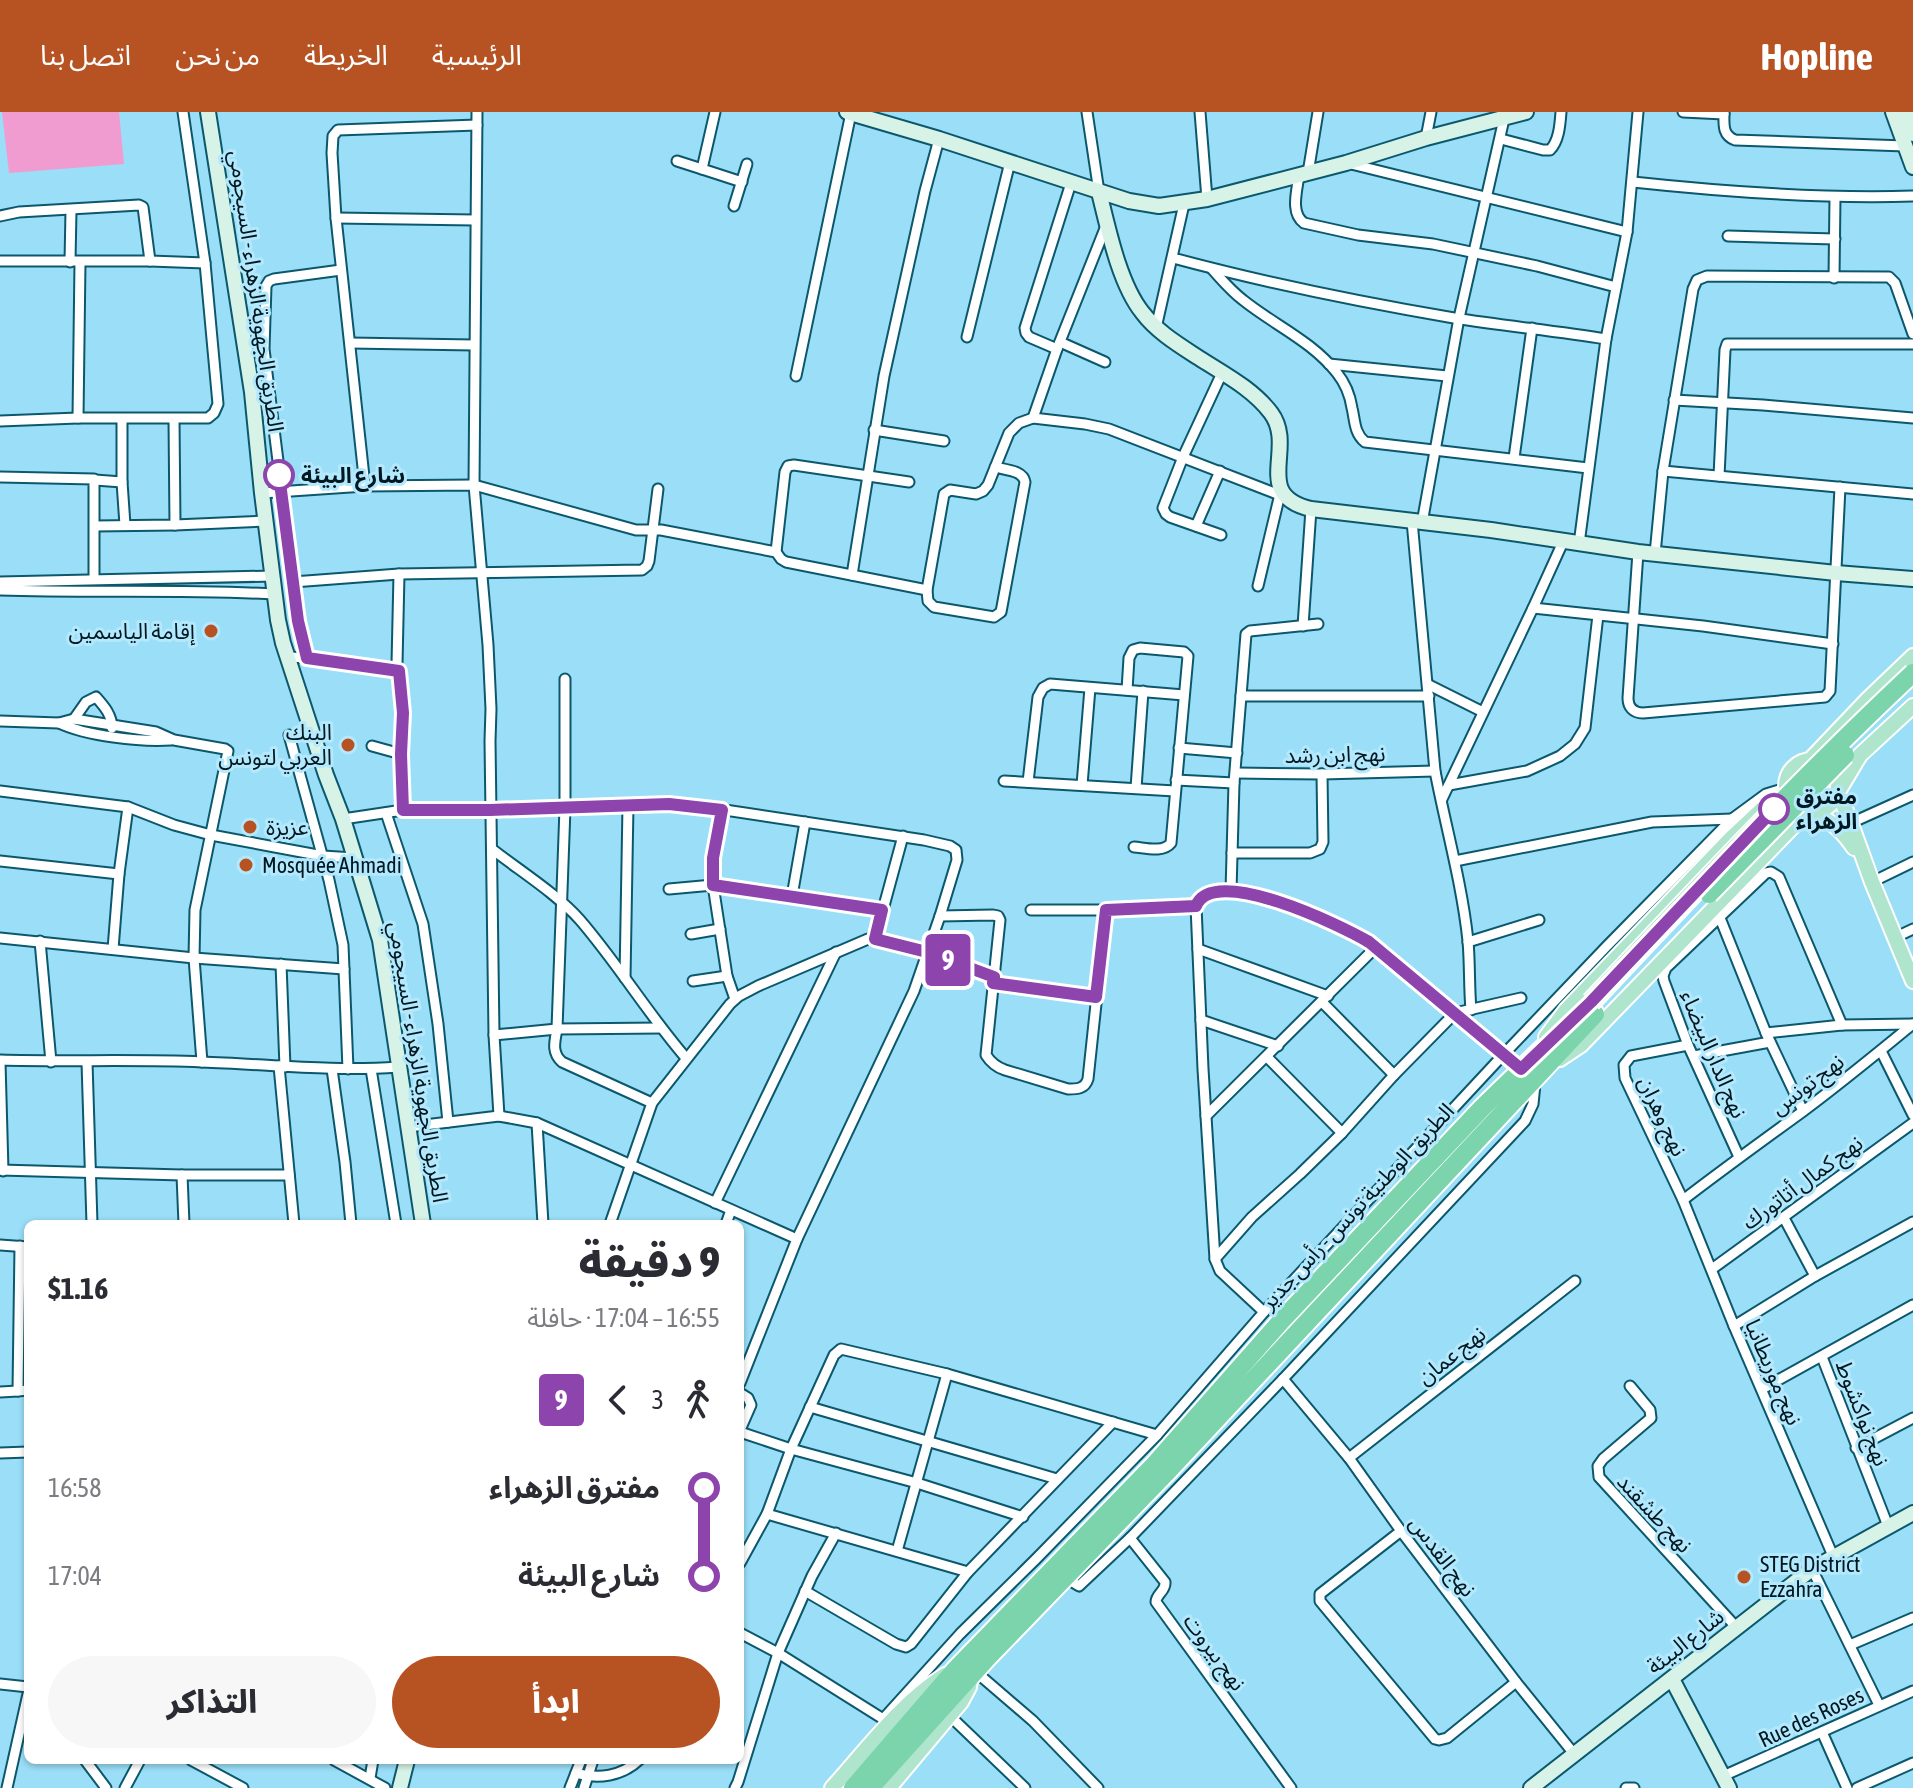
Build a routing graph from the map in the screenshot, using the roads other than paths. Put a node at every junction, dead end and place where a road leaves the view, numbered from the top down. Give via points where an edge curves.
1 (183, 112) edge
2 (208, 112) edge
3 (477, 112) edge
4 (715, 112) edge
5 (1087, 112) edge
6 (1200, 112) edge
7 (1318, 112) edge
8 (1431, 112) edge
9 (1526, 112) edge
10 (1561, 112) edge
11 (1638, 112) edge
12 (1683, 112) edge
13 (1893, 112) edge
14 (1906, 112) edge
15 (849, 113) edge
16 (1724, 113) edge
17 (1504, 119) junction
18 (477, 125) junction
19 (1426, 138) junction
20 (939, 139) junction
21 (1501, 139) junction
22 (1909, 140) edge
23 (677, 161) dead end
24 (1010, 162) junction
25 (1346, 163) junction
26 (747, 164) dead end
27 (1913, 167) edge
28 (702, 169) junction
29 (1304, 174) junction
30 (742, 182) junction
31 (1633, 182) junction
32 (1071, 183) junction
33 (1099, 192) junction
34 (1913, 196) edge
35 (1835, 197) junction
36 (1487, 198) junction
37 (1207, 199) junction
38 (1184, 204) junction
39 (734, 206) dead end
40 (71, 210) junction
41 (0, 216) edge
42 (336, 218) junction
43 (475, 220) junction
44 (1107, 223) junction
45 (1627, 232) junction
46 (1728, 236) dead end
47 (1835, 239) junction
48 (1475, 252) junction
49 (1173, 258) junction
50 (0, 261) edge
51 (150, 261) junction
52 (75, 262) junction
53 (205, 263) junction
54 (1212, 269) junction
55 (341, 270) junction
56 (1834, 278) junction
57 (1616, 287) junction
58 (1459, 318) junction
59 (1156, 328) junction
60 (1532, 328) junction
61 (1913, 334) edge
62 (967, 337) dead end
63 (1606, 339) junction
64 (350, 343) junction
65 (1913, 344) edge
66 (474, 345) junction
67 (1058, 346) junction
68 (1105, 362) dead end
69 (1329, 364) junction
70 (1222, 373) junction
71 (796, 376) dead end
72 (1447, 376) junction
73 (1674, 400) junction
74 (1723, 403) junction
75 (78, 418) junction
76 (1033, 418) junction
77 (1913, 418) edge
78 (122, 419) junction
79 (174, 419) junction
80 (0, 421) edge
81 (874, 430) junction
82 (944, 441) dead end
83 (1435, 450) junction
84 (1183, 457) junction
85 (1514, 458) junction
86 (995, 467) junction
87 (1588, 468) junction
88 (1220, 471) junction
89 (1663, 471) junction
90 (868, 475) junction
91 (1719, 476) junction
92 (0, 477) edge
93 (95, 480) junction
94 (122, 482) junction
95 (909, 482) dead end
96 (474, 485) junction
97 (365, 486) junction
98 (1840, 487) junction
99 (658, 489) dead end
100 (281, 491) junction
101 (262, 493) junction
102 (1913, 494) edge
103 (1282, 495) junction
104 (1311, 509) junction
105 (266, 521) junction
106 (1417, 522) junction
107 (125, 525) junction
108 (175, 525) junction
109 (95, 526) junction
110 (1196, 526) junction
111 (651, 530) junction
112 (1221, 535) dead end
113 (1563, 542) junction
114 (1579, 544) junction
115 (776, 552) junction
116 (1638, 552) junction
117 (1655, 554) junction
118 (481, 573) junction
119 (1836, 573) junction
120 (399, 574) junction
121 (852, 575) junction
122 (273, 576) junction
123 (94, 579) junction
124 (1913, 579) edge
125 (0, 582) edge
126 (293, 582) junction
127 (1258, 586) dead end
128 (0, 590) edge
129 (927, 590) junction
130 (275, 594) junction
131 (1533, 608) junction
132 (1598, 615) junction
133 (1634, 619) junction
134 (1318, 624) dead end
135 (1303, 626) junction
136 (1833, 644) junction
137 (1913, 656) edge
138 (289, 657) junction
139 (307, 658) junction
140 (399, 671) junction
141 (1913, 673) edge
142 (565, 679) dead end
143 (1429, 685) junction
144 (1090, 688) junction
145 (1913, 688) edge
146 (1127, 690) junction
147 (1143, 691) junction
148 (1184, 695) junction
149 (1241, 696) junction
150 (1429, 696) junction
151 (1913, 706) edge
152 (1483, 712) junction
153 (74, 719) junction
154 (0, 721) edge
155 (59, 723) junction
156 (112, 724) junction
157 (289, 735) dead end
158 (112, 736) junction
159 (174, 740) junction
160 (372, 746) dead end
161 (1179, 748) junction
162 (1237, 753) junction
163 (401, 754) junction
164 (1810, 760) junction
165 (1435, 771) junction
166 (1322, 774) junction
167 (1235, 778) junction
168 (1176, 780) junction
169 (1004, 781) dead end
170 (1028, 782) junction
171 (1082, 785) junction
172 (1449, 785) junction
173 (1136, 788) junction
174 (0, 791) edge
175 (1175, 791) junction
176 (1787, 791) junction
177 (1838, 792) junction
178 (1913, 795) edge
179 (1441, 801) junction
180 (628, 805) junction
181 (128, 807) junction
182 (565, 808) junction
183 (403, 810) junction
184 (490, 810) junction
185 (722, 810) junction
186 (1811, 812) junction
187 (386, 813) junction
188 (343, 819) junction
189 (1732, 819) junction
190 (805, 822) junction
191 (1851, 823) junction
192 (211, 835) junction
193 (903, 836) junction
194 (1134, 847) dead end
195 (492, 849) junction
196 (1232, 853) junction
197 (323, 856) junction
198 (354, 858) junction
199 (0, 861) edge
200 (1455, 861) junction
201 (1913, 862) edge
202 (1865, 865) junction
203 (119, 874) junction
204 (1872, 882) junction
205 (713, 885) junction
206 (669, 889) dead end
207 (1231, 891) junction
208 (792, 896) junction
209 (562, 903) junction
210 (1196, 906) junction
211 (882, 910) junction
212 (1031, 910) dead end
213 (1106, 910) junction
214 (940, 916) junction
215 (1720, 918) junction
216 (1539, 920) dead end
217 (720, 929) junction
218 (1913, 929) edge
219 (691, 934) dead end
220 (0, 938) edge
221 (1894, 938) junction
222 (875, 939) junction
223 (40, 941) junction
224 (1468, 942) junction
225 (1375, 948) junction
226 (113, 949) junction
227 (1198, 949) junction
228 (836, 952) junction
229 (927, 952) junction
230 (194, 958) junction
231 (281, 964) junction
232 (344, 969) junction
233 (727, 976) junction
234 (625, 978) junction
235 (994, 980) junction
236 (693, 981) dead end
237 (1913, 981) edge
238 (1096, 997) junction
239 (1521, 998) dead end
240 (735, 999) junction
241 (1325, 999) junction
242 (1595, 1006) junction
243 (1471, 1010) junction
244 (1455, 1013) junction
245 (1201, 1020) junction
246 (1913, 1024) edge
247 (1842, 1025) junction
248 (661, 1028) junction
249 (557, 1029) junction
250 (494, 1035) junction
251 (1768, 1038) junction
252 (1688, 1045) junction
253 (1278, 1046) junction
254 (1881, 1051) junction
255 (1504, 1054) junction
256 (1694, 1056) junction
257 (1267, 1057) junction
258 (686, 1058) junction
259 (0, 1061) edge
260 (51, 1062) junction
261 (87, 1062) junction
262 (202, 1062) junction
263 (282, 1066) junction
264 (398, 1067) junction
265 (332, 1069) junction
266 (348, 1069) junction
267 (371, 1069) junction
268 (1531, 1071) junction
269 (1394, 1075) junction
270 (652, 1103) junction
271 (1803, 1111) junction
272 (1913, 1115) edge
273 (499, 1116) junction
274 (1206, 1116) junction
275 (448, 1122) junction
276 (537, 1123) junction
277 (1913, 1123) edge
278 (408, 1127) junction
279 (1342, 1133) junction
280 (1739, 1157) junction
281 (630, 1164) junction
282 (2, 1170) edge
283 (90, 1172) junction
284 (182, 1175) junction
285 (289, 1175) junction
286 (1683, 1200) junction
287 (715, 1203) junction
288 (731, 1210) junction
289 (1784, 1218) junction
290 (92, 1220) edge
291 (184, 1220) edge
292 (294, 1220) edge
293 (351, 1220) edge
294 (395, 1220) edge
295 (422, 1220) edge
296 (543, 1220) edge
297 (611, 1220) edge
298 (727, 1220) edge
299 (1913, 1222) edge
300 (797, 1239) junction
301 (0, 1245) edge
302 (24, 1246) edge
303 (1215, 1259) junction
304 (1712, 1269) junction
305 (1815, 1276) junction
306 (1575, 1281) dead end
307 (1910, 1306) edge
308 (1264, 1312) junction
309 (1913, 1320) edge
310 (1734, 1326) junction
311 (1822, 1357) junction
312 (744, 1373) edge
313 (947, 1374) junction
314 (1283, 1379) junction
315 (1630, 1386) dead end
316 (1762, 1389) junction
317 (23, 1391) edge
318 (0, 1392) edge
319 (744, 1396) edge
320 (810, 1407) junction
321 (1913, 1418) edge
322 (744, 1422) edge
323 (1113, 1422) junction
324 (744, 1432) edge
325 (1157, 1435) junction
326 (927, 1441) junction
327 (1856, 1448) junction
328 (791, 1449) junction
329 (24, 1452) edge
330 (0, 1453) edge
331 (1349, 1458) junction
332 (1057, 1479) junction
333 (917, 1483) junction
334 (1913, 1513) edge
335 (767, 1514) junction
336 (1023, 1517) junction
337 (1888, 1526) junction
338 (1401, 1531) junction
339 (836, 1533) junction
340 (1130, 1538) junction
341 (897, 1551) junction
342 (744, 1556) edge
343 (1833, 1556) junction
344 (1812, 1569) junction
345 (968, 1572) junction
346 (1064, 1577) junction
347 (805, 1591) junction
348 (1913, 1618) edge
349 (1737, 1628) junction
350 (744, 1635) edge
351 (1850, 1645) junction
352 (778, 1653) junction
353 (967, 1673) junction
354 (1672, 1679) junction
355 (1516, 1682) junction
356 (0, 1684) edge
357 (24, 1687) edge
358 (1913, 1691) edge
359 (1879, 1705) junction
360 (24, 1715) edge
361 (950, 1716) junction
362 (887, 1721) junction
363 (1822, 1732) junction
364 (1575, 1755) junction
365 (889, 1756) junction
366 (0, 1759) edge
367 (13, 1761) junction
368 (744, 1763) edge
369 (1913, 1763) edge
370 (87, 1764) edge
371 (138, 1764) edge
372 (198, 1764) edge
373 (342, 1764) edge
374 (372, 1764) edge
375 (406, 1764) edge
376 (579, 1764) edge
377 (592, 1764) edge
378 (634, 1764) edge
379 (744, 1764) edge
380 (576, 1773) junction
381 (587, 1777) junction
382 (370, 1778) junction
383 (1726, 1782) edge
384 (100, 1785) edge
385 (384, 1786) edge
386 (7, 1788) edge
387 (125, 1788) edge
388 (243, 1788) edge
389 (401, 1788) edge
390 (570, 1788) edge
391 (584, 1788) edge
392 (735, 1788) edge
393 (832, 1788) edge
394 (853, 1788) edge
395 (870, 1788) edge
396 (889, 1788) edge
397 (1025, 1788) edge
398 (1098, 1788) edge
399 (1291, 1788) edge
400 (1531, 1788) edge
401 (1626, 1788) edge
402 (1634, 1788) edge
403 (1847, 1788) edge
404 (1857, 1788) edge

1 - 53 street
2 - 101 main road, الطريق الجهوية الزهراء - السيجومي via 252,392
3 - 18 street
4 - 28 street
5 - 33 street
6 - 37 street
7 - 29 street
8 - 19 street
9 - 17 main road
10 - 21 street via 1550,150
11 - 31 street
12 - 16 street
13 - 22 main road
14 - 22 main road
15 - 20 main road
15 - 71 street
16 - 22 street via 1725,133 1735,140
17 - 19 main road
17 - 21 street
18 - 42 street via 338,130 332,153
18 - 43 street
19 - 25 main road
20 - 24 main road
20 - 81 street
21 - 36 street
22 - 27 main road
23 - 28 street
24 - 32 main road
24 - 62 street
25 - 29 main road
25 - 36 street
26 - 30 street
28 - 30 street
29 - 37 main road
29 - 48 street via 1296,213 1304,223
30 - 39 street
31 - 35 street
31 - 45 street
32 - 33 main road
32 - 67 street via 1025,328 1031,338
33 - 38 main road via 1152,206
33 - 44 main road
34 - 35 street
35 - 47 street
36 - 45 street
36 - 48 street
37 - 38 main road
38 - 49 street
40 - 41 street
40 - 51 street via 143,207
40 - 52 street
42 - 43 street
42 - 55 street
43 - 66 street
44 - 59 main road via 1132,297
44 - 67 street
45 - 57 street
46 - 47 street
47 - 56 street
48 - 57 street
48 - 58 street
49 - 54 street
49 - 59 street
50 - 52 street
51 - 52 street
51 - 53 street
52 - 75 street
53 - 79 street via 218,404 208,418
54 - 58 street
54 - 69 street via 1244,301
55 - 64 street
55 - 100 street via 274,279 266,286 264,349
56 - 61 street via 1892,278
56 - 73 street via 1700,278 1693,289
57 - 63 street
58 - 60 street
58 - 72 street
59 - 70 main road
60 - 63 street
60 - 85 street
63 - 87 street
64 - 66 street
64 - 97 street
65 - 74 street via 1728,343
66 - 96 street
67 - 68 street
67 - 76 street
69 - 72 street
69 - 83 street via 1347,390 1361,439
70 - 84 street
70 - 103 main road via 1263,403 1277,423
72 - 83 street
73 - 74 street
73 - 89 street
74 - 77 street
74 - 91 street
75 - 78 street
75 - 80 street
76 - 84 street via 1102,427
76 - 86 street via 1009,433
78 - 79 street
78 - 94 street
79 - 108 street
81 - 82 street
81 - 90 street
83 - 85 street
83 - 106 street
84 - 88 street
84 - 110 street via 1163,508 1170,517
85 - 87 street
86 - 129 street via 980,493 944,494
86 - 129 street via 1020,474 1025,482 1001,612 994,617 936,608 929,604
87 - 114 street
88 - 103 street
88 - 110 street
89 - 91 street
89 - 117 street
90 - 95 street
90 - 115 street via 788,466
90 - 121 street
91 - 98 street
92 - 93 street
93 - 94 street
93 - 109 street
94 - 107 street
96 - 97 street
96 - 111 street
96 - 118 street
97 - 100 street
98 - 102 street
98 - 119 street
99 - 111 street
100 - 101 street
100 - 126 street
101 - 105 main road, الطريق الجهوية الزهراء - السيجومي
103 - 104 main road
103 - 127 street
104 - 106 main road
104 - 135 street
105 - 108 street
105 - 122 main road, الطريق الجهوية الزهراء - السيجومي
106 - 113 main road
106 - 143 street
107 - 108 street
107 - 109 street
109 - 123 street
110 - 112 street
111 - 115 street
111 - 118 street via 649,561 642,570
113 - 114 main road
113 - 131 street
114 - 116 main road
115 - 121 street via 786,562
116 - 117 main road
116 - 133 street
117 - 119 main road
118 - 120 street
118 - 184 street via 491,709
119 - 124 main road
119 - 136 street
120 - 126 street
120 - 140 street
121 - 129 street
122 - 123 street
122 - 130 main road, الطريق الجهوية الزهراء - السيجومي
123 - 125 street
126 - 139 street
128 - 130 street
130 - 138 main road, الطريق الجهوية الزهراء - السيجومي
131 - 132 street
131 - 152 street
132 - 133 street
132 - 172 street via 1585,728 1575,744 1527,771
133 - 136 street
133 - 136 street via 1628,703 1638,713 1825,697 1830,691
134 - 135 street
135 - 149 street via 1248,632
137 - 164 main road
138 - 139 street
138 - 188 main road, الطريق الجهوية الزهراء - السيجومي
139 - 140 street
140 - 163 street
141 - 242 highway, الطريق الوطنية تونس - رأس جدير, bridge via 1735,849
142 - 182 street
143 - 150 street
143 - 152 street
144 - 146 street
144 - 170 street via 1043,688
144 - 171 street
145 - 242 highway, الطريق الوطنية تونس - رأس جدير, bridge
146 - 147 street
146 - 148 street via 1129,658 1140,648 1184,652 1189,658
147 - 148 street
147 - 173 street
148 - 161 street
149 - 150 street
149 - 162 street
150 - 165 street
151 - 177 main road via 1860,755
152 - 172 street
153 - 155 street
153 - 156 street
153 - 156 street via 96,697
154 - 155 street
155 - 158 street
156 - 158 street
156 - 159 street
157 - 197 street
158 - 159 street
159 - 192 street via 228,751
160 - 163 street
161 - 162 street
161 - 168 street
162 - 167 street
163 - 183 street
164 - 176 main road via 1793,769
164 - 177 main road via 1835,772
165 - 166 street, نهج ابن رشد
165 - 179 street
166 - 167 street, نهج ابن رشد
166 - 196 street via 1323,842 1317,851
167 - 168 street, نهج ابن رشد
167 - 196 street
168 - 175 street
169 - 170 street
170 - 171 street
171 - 173 street
172 - 179 street
173 - 175 street
174 - 181 street
175 - 194 street via 1170,845
176 - 186 main road via 1795,806
176 - 189 street via 1766,794
176 - 268 main road via 1731,838 1566,1010
177 - 186 main road via 1829,807
177 - 191 main road
178 - 191 street
179 - 200 street
180 - 182 street
180 - 185 street via 685,804
180 - 234 street
181 - 192 street
181 - 203 street
182 - 184 street
182 - 209 street
183 - 184 street
183 - 187 street
184 - 195 street
185 - 190 street
185 - 205 street
186 - 202 main road via 1842,831
186 - 268 main road via 1581,1045
187 - 188 street
187 - 275 street via 423,924
188 - 198 main road, الطريق الجهوية الزهراء - السيجومي
189 - 200 street via 1652,822
189 - 255 street
190 - 193 street
190 - 208 street
191 - 202 main road
192 - 197 street
192 - 230 street via 195,910
193 - 211 street
193 - 214 street via 957,852
195 - 209 street
195 - 250 street
196 - 207 street
197 - 198 street
197 - 232 street
198 - 264 main road, الطريق الجهوية الزهراء - السيجومي via 380,940
199 - 203 street
200 - 224 street
201 - 204 street
202 - 204 main road
203 - 226 street
204 - 221 main road
205 - 206 street
205 - 208 street
205 - 217 street
207 - 210 street via 1204,896
207 - 225 street via 1307,913
208 - 211 street
209 - 234 street
209 - 249 street
210 - 213 street
210 - 227 street
211 - 222 street
212 - 213 street
213 - 238 street
214 - 229 street
214 - 235 street via 998,916
215 - 247 street, نهج الدار البيضاء via 1766,873 1775,873
215 - 251 street
215 - 252 street, نهج الدار البيضاء via 1664,972
216 - 224 street
217 - 219 street
217 - 233 street
218 - 221 street
220 - 223 street
221 - 237 main road
222 - 228 street
222 - 229 street
223 - 226 street
223 - 260 street
224 - 243 street
225 - 241 street
225 - 244 street
226 - 230 street
227 - 241 street
227 - 245 street
228 - 240 street
228 - 287 street
229 - 235 street
229 - 300 street via 914,991
230 - 231 street
230 - 262 street
231 - 232 street
231 - 263 street
232 - 266 street
233 - 236 street
233 - 240 street
234 - 248 street
235 - 238 street
235 - 238 street via 989,1060 996,1067 1068,1089 1081,1088 1088,1079
239 - 243 street
240 - 258 street
241 - 253 street
241 - 269 street
242 - 268 highway, الطريق الوطنية تونس - رأس جدير
243 - 244 street
244 - 255 street
244 - 269 street
245 - 253 street
245 - 274 street
246 - 247 street
246 - 254 street, نهج تونس
247 - 251 street
248 - 249 street
248 - 258 street
249 - 250 street
249 - 270 street via 554,1048 562,1062
250 - 273 street
251 - 256 street
251 - 271 street
252 - 256 street, نهج الدار البيضاء
252 - 286 street, نهج وهران via 1631,1056 1623,1069
253 - 257 street
254 - 271 street, نهج تونس
254 - 272 street
255 - 268 street
255 - 308 street
256 - 280 street, نهج الدار البيضاء
257 - 274 street
257 - 279 street
258 - 270 street
259 - 260 street
259 - 282 street
260 - 261 street
261 - 262 street
261 - 283 street
262 - 263 street
263 - 265 street
263 - 285 street
264 - 267 street
264 - 278 main road, الطريق الجهوية الزهراء - السيجومي
265 - 266 street
265 - 293 street
266 - 267 street
267 - 294 street
268 - 314 street via 1533,1104 1525,1121
268 - 346 highway, الطريق الوطنية تونس - رأس جدير via 1167,1472
268 - 353 highway, الطريق الوطنية تونس - رأس جدير via 1282,1320
269 - 279 street
270 - 281 street
271 - 280 street, نهج تونس
273 - 275 street
273 - 276 street
274 - 303 street
275 - 278 street
276 - 281 street
276 - 296 street
277 - 289 street, نهج كمال أتاتورك
278 - 295 main road, الطريق الجهوية الزهراء - السيجومي
279 - 303 street
280 - 286 street, نهج تونس
281 - 287 street
281 - 297 street
282 - 283 street
283 - 284 street
283 - 290 street
284 - 285 street
284 - 291 street
285 - 292 street
286 - 304 street, نهج موريطانيا
287 - 288 street
288 - 298 street
288 - 300 street
289 - 304 street, نهج كمال أتاتورك
289 - 305 street
299 - 305 street
300 - 312 street
301 - 302 street
302 - 317 street
303 - 308 street via 1220,1271
304 - 310 street, نهج موريطانيا
305 - 310 street
306 - 331 street, نهج عمان
307 - 309 street
307 - 311 street
308 - 325 street
310 - 316 street, نهج موريطانيا
311 - 316 street
311 - 327 street, نهج نواكشوط
313 - 320 street via 841,1349
313 - 323 street
313 - 326 street
314 - 331 street, نهج القدس
314 - 340 street
315 - 349 street, نهج طشقند via 1651,1418 1603,1459 1599,1477
316 - 343 street, نهج موريطانيا
317 - 318 street
319 - 322 street via 751,1405
320 - 326 street
320 - 328 street
321 - 327 street
323 - 325 street
323 - 332 street
324 - 328 street
325 - 362 street via 960,1634
326 - 332 street
326 - 333 street
327 - 337 street, نهج نواكشوط
328 - 333 street
328 - 335 street
329 - 330 street
331 - 338 street, نهج القدس
332 - 336 street
333 - 336 street
333 - 341 street
334 - 337 main road, شارع البيئة
335 - 339 street
335 - 342 street
336 - 345 street
337 - 343 main road, شارع البيئة
338 - 355 street, نهج القدس
338 - 355 street via 1320,1594 1320,1601 1435,1739 1447,1738
339 - 341 street
339 - 347 street
340 - 346 street via 1079,1586
340 - 399 street, نهج بيروت via 1165,1582 1156,1602
341 - 345 street
343 - 344 main road, شارع البيئة
344 - 349 main road, شارع البيئة
344 - 351 street
345 - 347 street via 906,1647
346 - 353 highway, الطريق الوطنية تونس - رأس جدير
347 - 352 street
348 - 351 street
349 - 354 main road, شارع البيئة
350 - 352 street
351 - 359 street
352 - 362 street
352 - 368 street
353 - 361 main road via 969,1687
353 - 362 main road via 928,1686
353 - 365 highway, الطريق الوطنية تونس - رأس جدير
353 - 398 street via 1033,1721
354 - 364 main road, شارع البيئة
354 - 383 main road
355 - 364 street, نهج القدس
356 - 357 street
358 - 359 street, Rue des Roses
359 - 363 street, Rue des Roses
360 - 367 street
361 - 396 main road
361 - 397 street
362 - 393 main road
363 - 383 street, Rue des Roses
363 - 403 street
364 - 400 main road, شارع البيئة
365 - 394 highway, الطريق الوطنية تونس - رأس جدير
365 - 395 highway, الطريق الوطنية تونس - رأس جدير
366 - 367 street
367 - 386 street
369 - 404 street
370 - 384 street
371 - 387 street
372 - 388 street
373 - 382 street
374 - 382 street
375 - 389 main road
376 - 380 street
377 - 381 street
378 - 381 street via 615,1774
379 - 392 street
380 - 381 street
380 - 390 street
381 - 391 street
382 - 385 street
385 - 389 street
401 - 402 street

